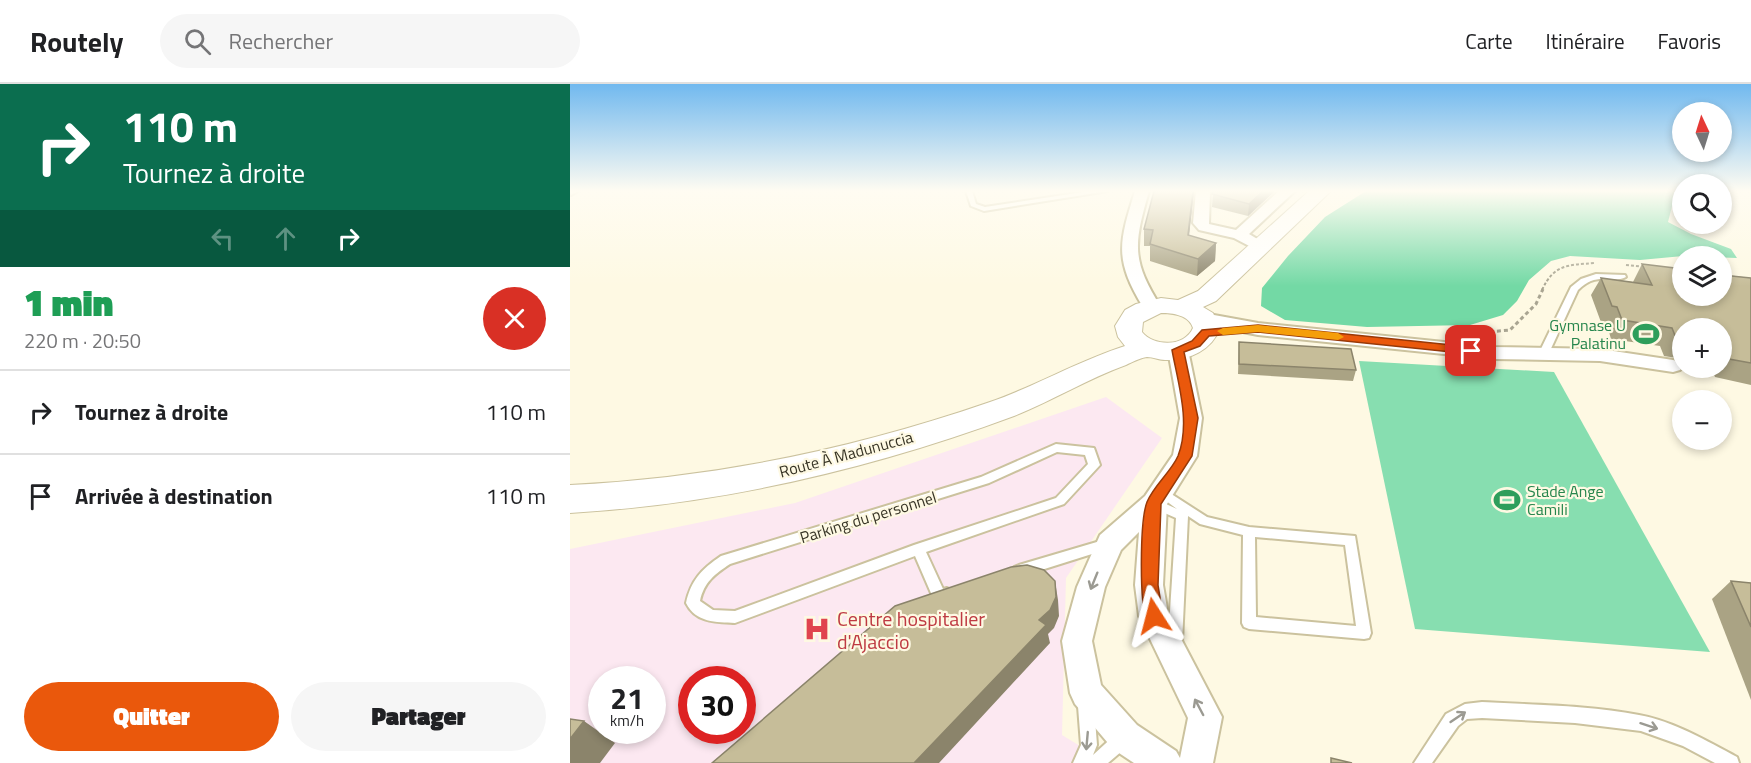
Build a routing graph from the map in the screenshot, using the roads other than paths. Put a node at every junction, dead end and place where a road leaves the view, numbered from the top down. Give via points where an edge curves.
1 (1133, 223) edge
2 (1202, 223) edge
3 (1253, 223) edge
4 (1286, 223) edge
5 (1239, 235) junction
6 (1261, 246) junction
7 (1622, 277) dead end
8 (1152, 307) junction
9 (1200, 314) junction
10 (1130, 349) junction
11 (1178, 350) junction
12 (1543, 356) junction
13 (1672, 366) edge
14 (1158, 498) junction
15 (570, 499) edge
16 (1249, 532) junction
17 (1110, 543) junction
18 (918, 549) junction
19 (1008, 575) edge
20 (962, 589) edge
21 (1083, 676) junction
22 (1125, 737) junction
23 (1081, 763) edge
24 (1096, 763) edge
25 (1164, 763) edge
26 (1196, 763) edge
27 (1422, 763) edge
28 (1731, 763) edge

1 - 8 street via 1128,260
2 - 5 street
3 - 5 street
4 - 6 main road
5 - 6 street
6 - 9 main road
7 - 12 lane via 1596,276 1581,281
8 - 9 main road
8 - 10 main road via 1133,316 1128,323
9 - 11 main road via 1196,344
9 - 12 street via 1258,329
10 - 11 main road
10 - 15 main road, Route À Madunuccia via 1003,408 896,442 796,468 670,492
11 - 14 street via 1191,418 1185,456
12 - 13 street via 1600,355
14 - 16 lane via 1204,520
14 - 17 street
26 -> 14 street via 1205,717 1154,616 1149,585
16 - 16 lane via 1351,540 1364,633 1249,623
17 - 19 lane
17 -> 21 street via 1091,586 1077,641
18 - 18 lane, Parking du personnel via 1060,501 1094,465 1089,451 1056,448 985,480 726,560 706,574 695,588 693,603 710,616 735,617
18 - 20 lane via 939,596
21 - 22 street via 1086,693
21 -> 23 lane via 1089,745
22 - 24 lane
22 - 25 street
27 -> 28 lane via 1452,720 1465,712 1482,710 1641,723 1686,739

